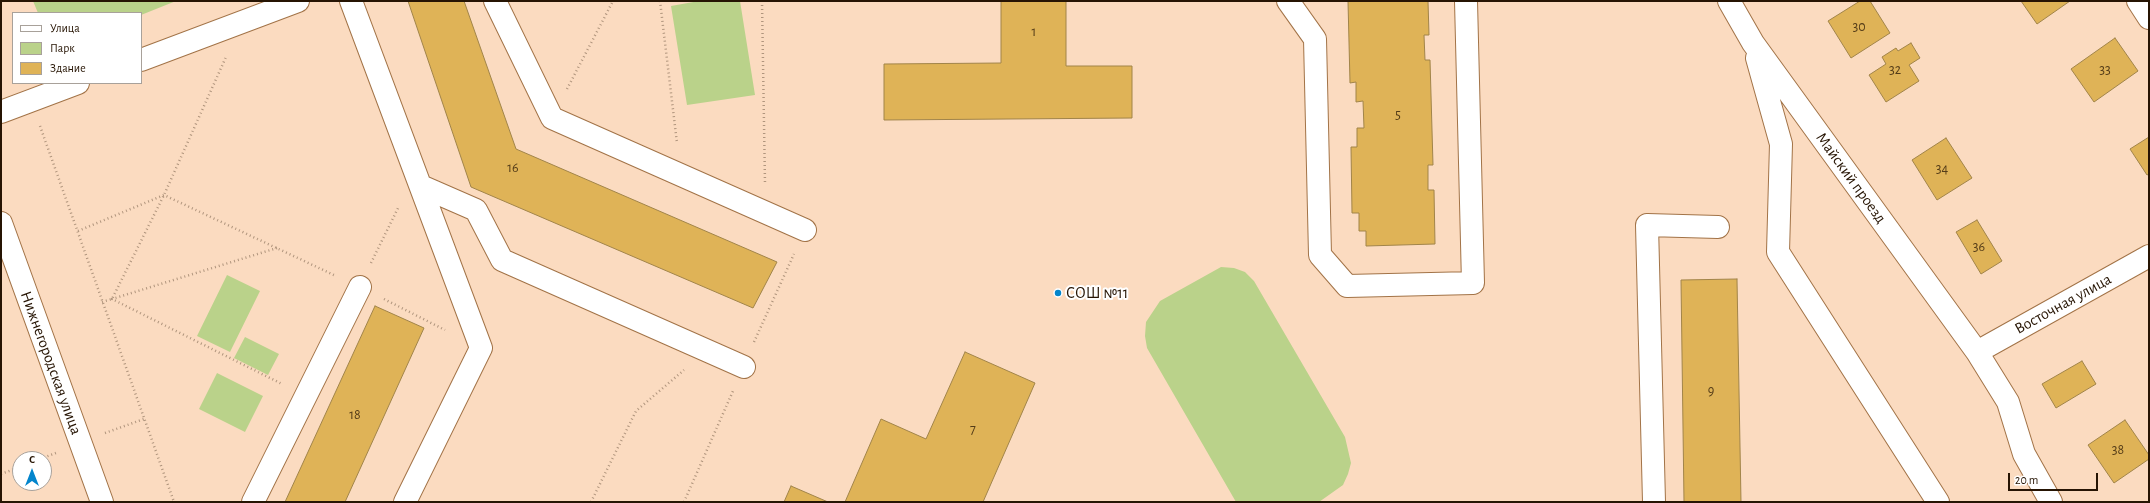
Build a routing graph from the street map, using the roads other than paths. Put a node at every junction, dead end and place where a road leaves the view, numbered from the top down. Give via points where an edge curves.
1 (298, 1) edge
2 (351, 1) edge
3 (495, 1) edge
4 (1288, 1) edge
5 (1466, 1) edge
6 (1729, 1) edge
7 (2138, 1) edge
8 (2149, 18) edge
9 (1753, 43) junction
10 (142, 60) edge
11 (75, 84) edge
12 (1, 112) edge
13 (419, 178) junction
14 (1, 223) edge
15 (1718, 227) dead end
16 (805, 230) dead end
17 (2149, 256) edge
18 (360, 287) road end
19 (1977, 352) junction
20 (744, 367) road end
21 (102, 502) edge
22 (253, 502) edge
23 (405, 502) edge
24 (1654, 502) edge
25 (1938, 502) edge
26 (2051, 502) edge

1 - 10 street
2 - 13 street
3 - 16 street via 552,118
4 - 5 street via 1315,39 1320,255 1347,286 1473,283
6 - 9 street, Майский проезд
7 - 8 street
9 - 19 street, Майский проезд
9 - 25 street via 1781,144 1778,252
11 - 12 street
13 - 20 street via 476,210 502,260
13 - 23 street via 481,348
14 - 21 street, Нижнегородская улица
15 - 24 street via 1647,225
17 - 19 street, Восточная улица
18 - 22 street
19 - 26 street, Майский проезд via 2008,402 2024,454

